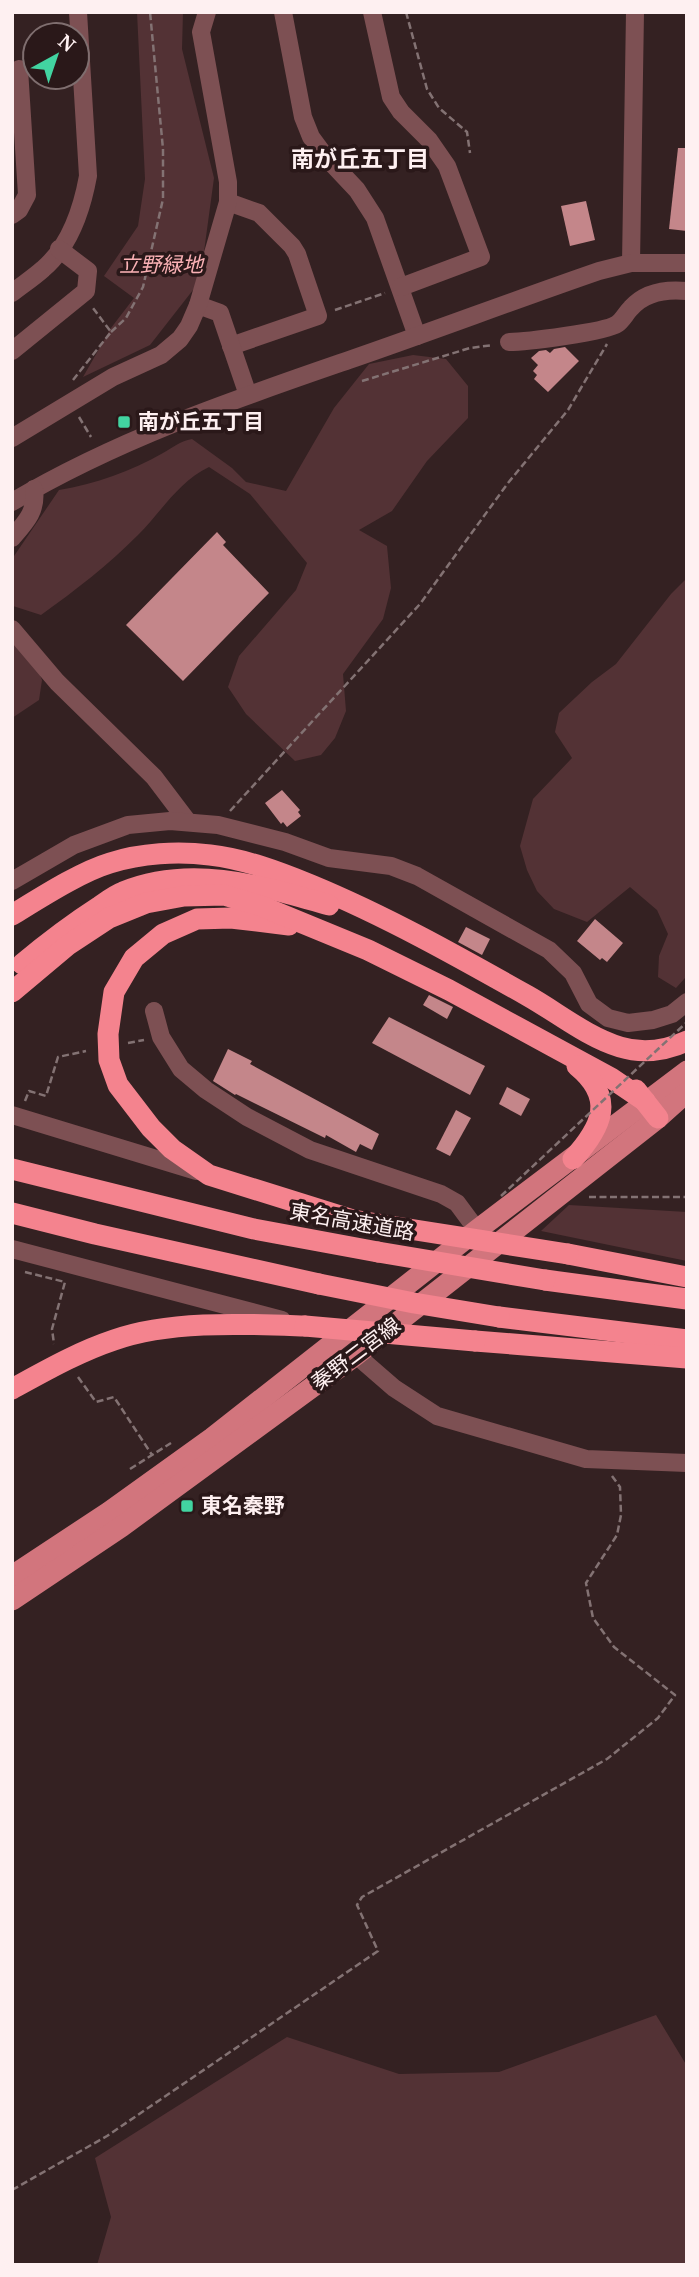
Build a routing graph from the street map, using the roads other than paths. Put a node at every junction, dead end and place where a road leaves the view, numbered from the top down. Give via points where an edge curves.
1 (207, 12) edge
2 (284, 12) edge
3 (372, 12) edge
4 (635, 12) edge
5 (21, 91) edge
6 (82, 91) edge
7 (19, 171) edge
8 (228, 202) junction
9 (12, 215) edge
10 (59, 248) junction
11 (687, 262) edge
12 (631, 263) junction
13 (395, 289) junction
14 (687, 291) edge
15 (12, 293) edge
16 (198, 305) junction
17 (417, 336) junction
18 (509, 342) road end
19 (231, 346) junction
20 (12, 351) edge
21 (248, 396) junction
22 (12, 438) edge
23 (34, 489) junction
24 (12, 502) edge
25 (12, 538) edge
26 (12, 629) edge
27 (188, 822) junction
28 (12, 881) edge
29 (12, 915) edge
30 (401, 927) junction
31 (316, 928) junction
32 (12, 972) edge
33 (12, 992) edge
34 (527, 995) junction
35 (687, 1002) edge
36 (154, 1011) dead end
37 (687, 1041) edge
38 (552, 1046) junction
39 (687, 1071) edge
40 (687, 1092) edge
41 (651, 1110) junction
42 (18, 1111) edge
43 (573, 1159) junction
44 (12, 1169) edge
45 (209, 1175) junction
46 (12, 1213) edge
47 (477, 1230) junction
48 (12, 1249) edge
49 (687, 1277) edge
50 (687, 1299) edge
51 (306, 1326) junction
52 (687, 1340) edge
53 (356, 1355) junction
54 (687, 1358) edge
55 (12, 1389) edge
56 (687, 1463) edge
57 (12, 1576) edge
58 (12, 1600) edge

1 - 8 street via 201,32
2 - 13 street via 303,117 325,156 357,190 374,218
3 - 13 street via 391,97 447,166 481,257
4 - 12 street
5 - 7 street
6 - 10 street via 88,176 77,219
7 - 9 street via 27,195
8 - 16 street
8 - 19 street via 259,213 292,246 318,316
10 - 15 street via 46,267
10 - 20 street via 88,271 86,291
11 - 12 street
12 - 17 street
13 - 17 street
14 - 18 street via 653,293 616,325
16 - 19 street via 220,313
16 - 22 street via 180,339 161,355 94,388
17 - 21 street
19 - 21 street
21 - 23 street via 154,431
23 - 24 street
23 - 25 street via 36,500 30,517
26 - 27 street via 57,682 154,777
27 - 28 street via 128,825 74,845
27 - 35 street via 218,825 329,858 391,866 417,876 549,950 573,973 589,1004 608,1018 628,1023 653,1020 673,1014
29 - 30 highway via 110,863 192,854 231,858 272,870
30 - 32 highway via 240,881 164,881 122,892 63,929
30 - 34 highway
31 - 33 highway via 224,895 184,895 109,918
31 - 38 highway via 449,989
31 - 45 highway via 231,918 197,919 163,934 134,958 114,992 108,1047 118,1085 172,1149
34 - 37 highway via 620,1047 647,1051
34 - 41 highway via 622,1073
36 - 47 street via 161,1037 181,1069 206,1090 310,1150 441,1194 457,1203
38 - 41 highway via 611,1078
38 - 43 highway via 590,1076 599,1094 598,1128
39 - 41 main road, 秦野二宮線
40 - 41 main road, 秦野二宮線
41 - 43 main road, 秦野二宮線
41 - 53 main road, 秦野二宮線
42 - 45 street
43 - 47 main road, 秦野二宮線
44 - 50 highway, 東名高速道路, bridge via 242,1226 545,1280
45 - 49 highway, bridge via 353,1220
46 - 52 highway, bridge via 414,1303
47 - 57 main road, 秦野二宮線 via 212,1438
48 - 51 street
51 - 54 highway, bridge
51 - 55 highway via 233,1324 115,1339
53 - 56 street via 394,1388 437,1416 586,1459
53 - 58 main road, 秦野二宮線 via 121,1527

